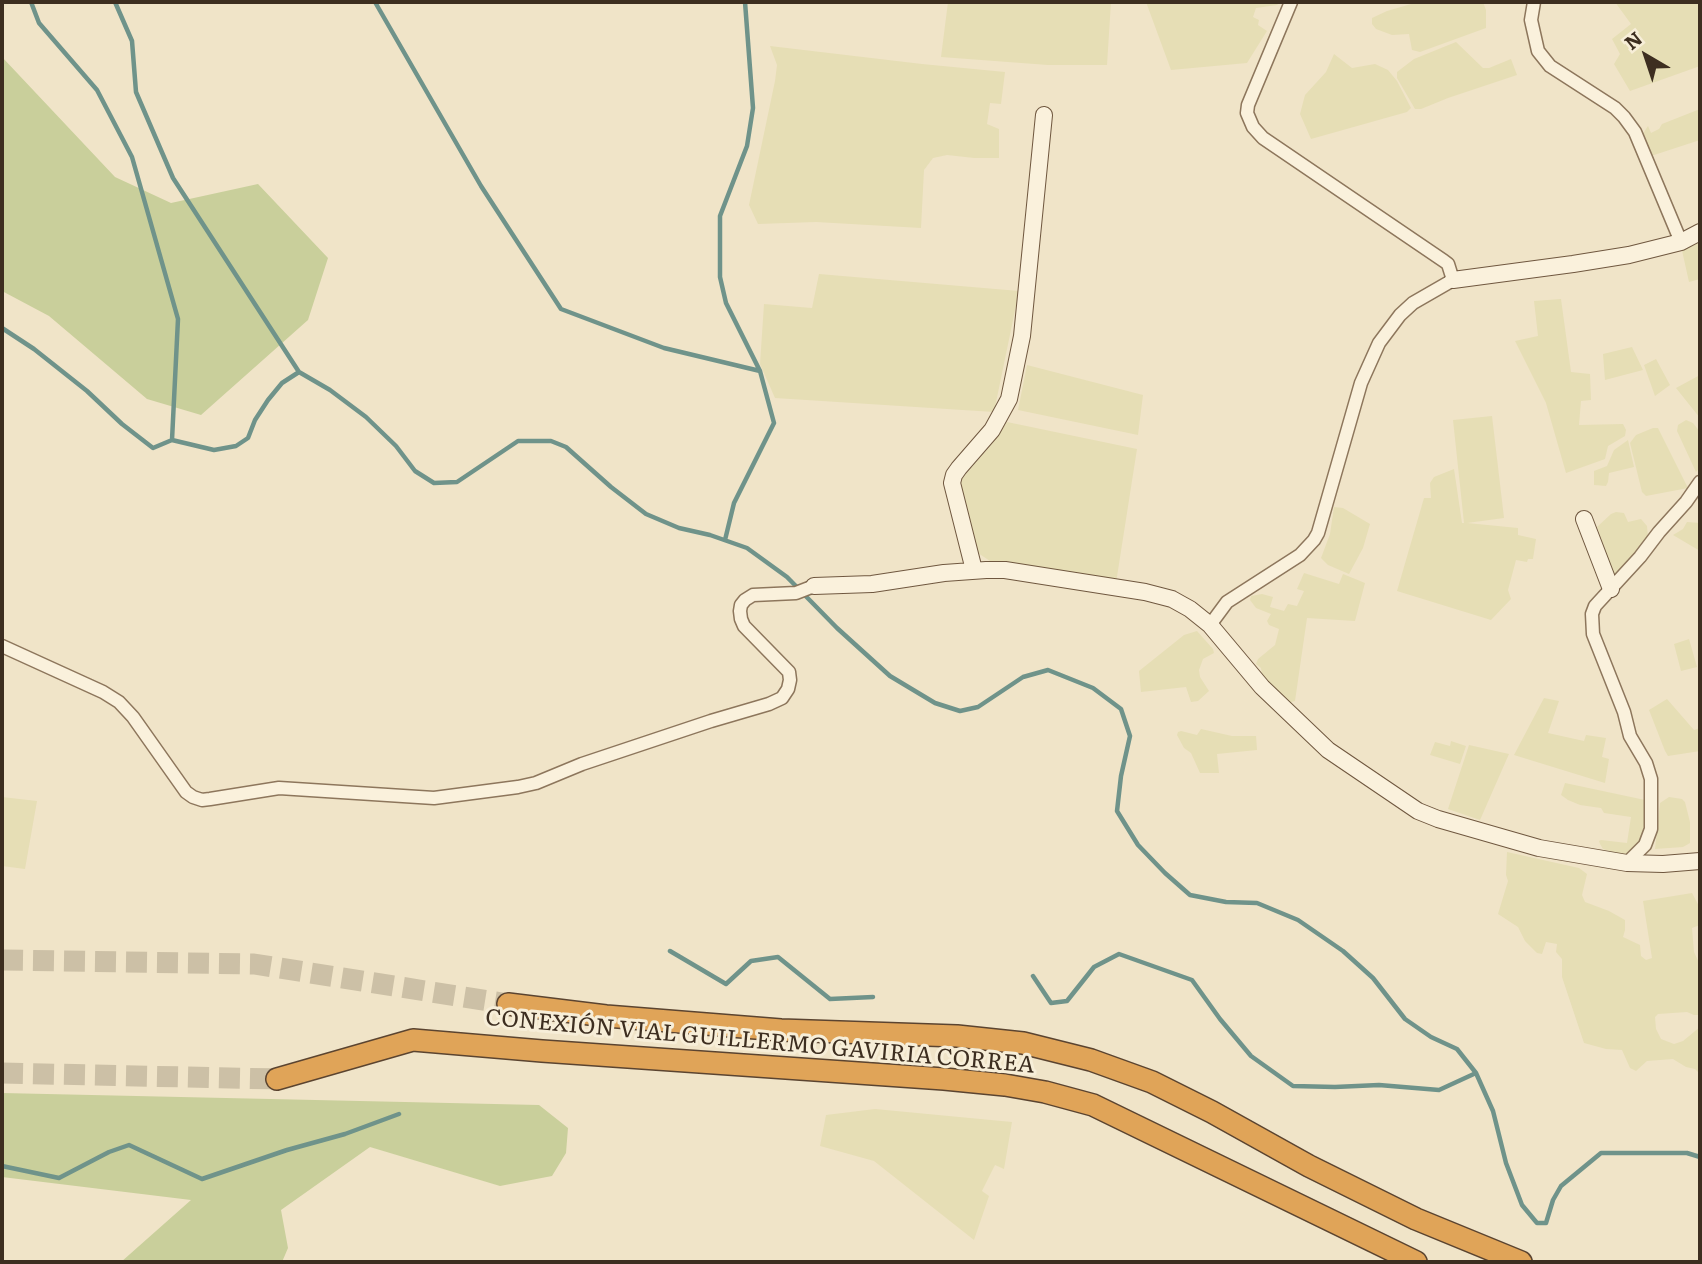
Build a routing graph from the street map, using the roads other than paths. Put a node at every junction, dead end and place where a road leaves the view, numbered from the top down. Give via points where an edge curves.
1 (1291, 2) edge
2 (1534, 2) edge
3 (1044, 115) dead end
4 (1700, 232) edge
5 (1681, 242) junction
6 (1453, 281) junction
7 (1700, 482) edge
8 (1584, 519) dead end
9 (974, 570) junction
10 (814, 586) joint
11 (1611, 589) junction
12 (1210, 625) junction
13 (2, 646) edge
14 (1700, 860) edge
15 (1628, 863) junction
16 (508, 1004) tunnel mouth
17 (277, 1079) tunnel mouth
18 (1416, 1262) edge
19 (1521, 1262) edge

1 - 6 street via 1248,105 1253,127 1448,264
2 - 5 street via 1531,20 1538,51 1550,66 1615,108 1635,132
3 - 9 street via 1022,336 1009,399 952,483
4 - 5 street
5 - 6 street via 1629,255
6 - 12 street via 1413,303 1379,343 1361,383 1314,540 1300,555 1227,601
7 - 11 street
8 - 11 street
9 - 10 street via 872,584
9 - 12 street via 1005,570 1145,592 1181,603
10 - 13 street via 796,593 752,595 740,611 744,626 789,673 782,698 536,783 434,798 279,788 202,800 193,797 119,702
11 - 15 street via 1595,606 1593,634 1630,736 1651,779 1651,829 1645,845
12 - 15 street via 1262,687 1320,743 1418,811 1539,848
14 - 15 street
16 - 19 highway, CONEXIÓN VIAL GUILLERMO GAVIRIA CORREA via 781,1030 957,1036 1023,1043 1091,1060 1152,1082 1416,1219
17 - 18 highway, CONEXIÓN VIAL GUILLERMO GAVIRIA CORREA via 414,1040 1005,1085 1093,1105

